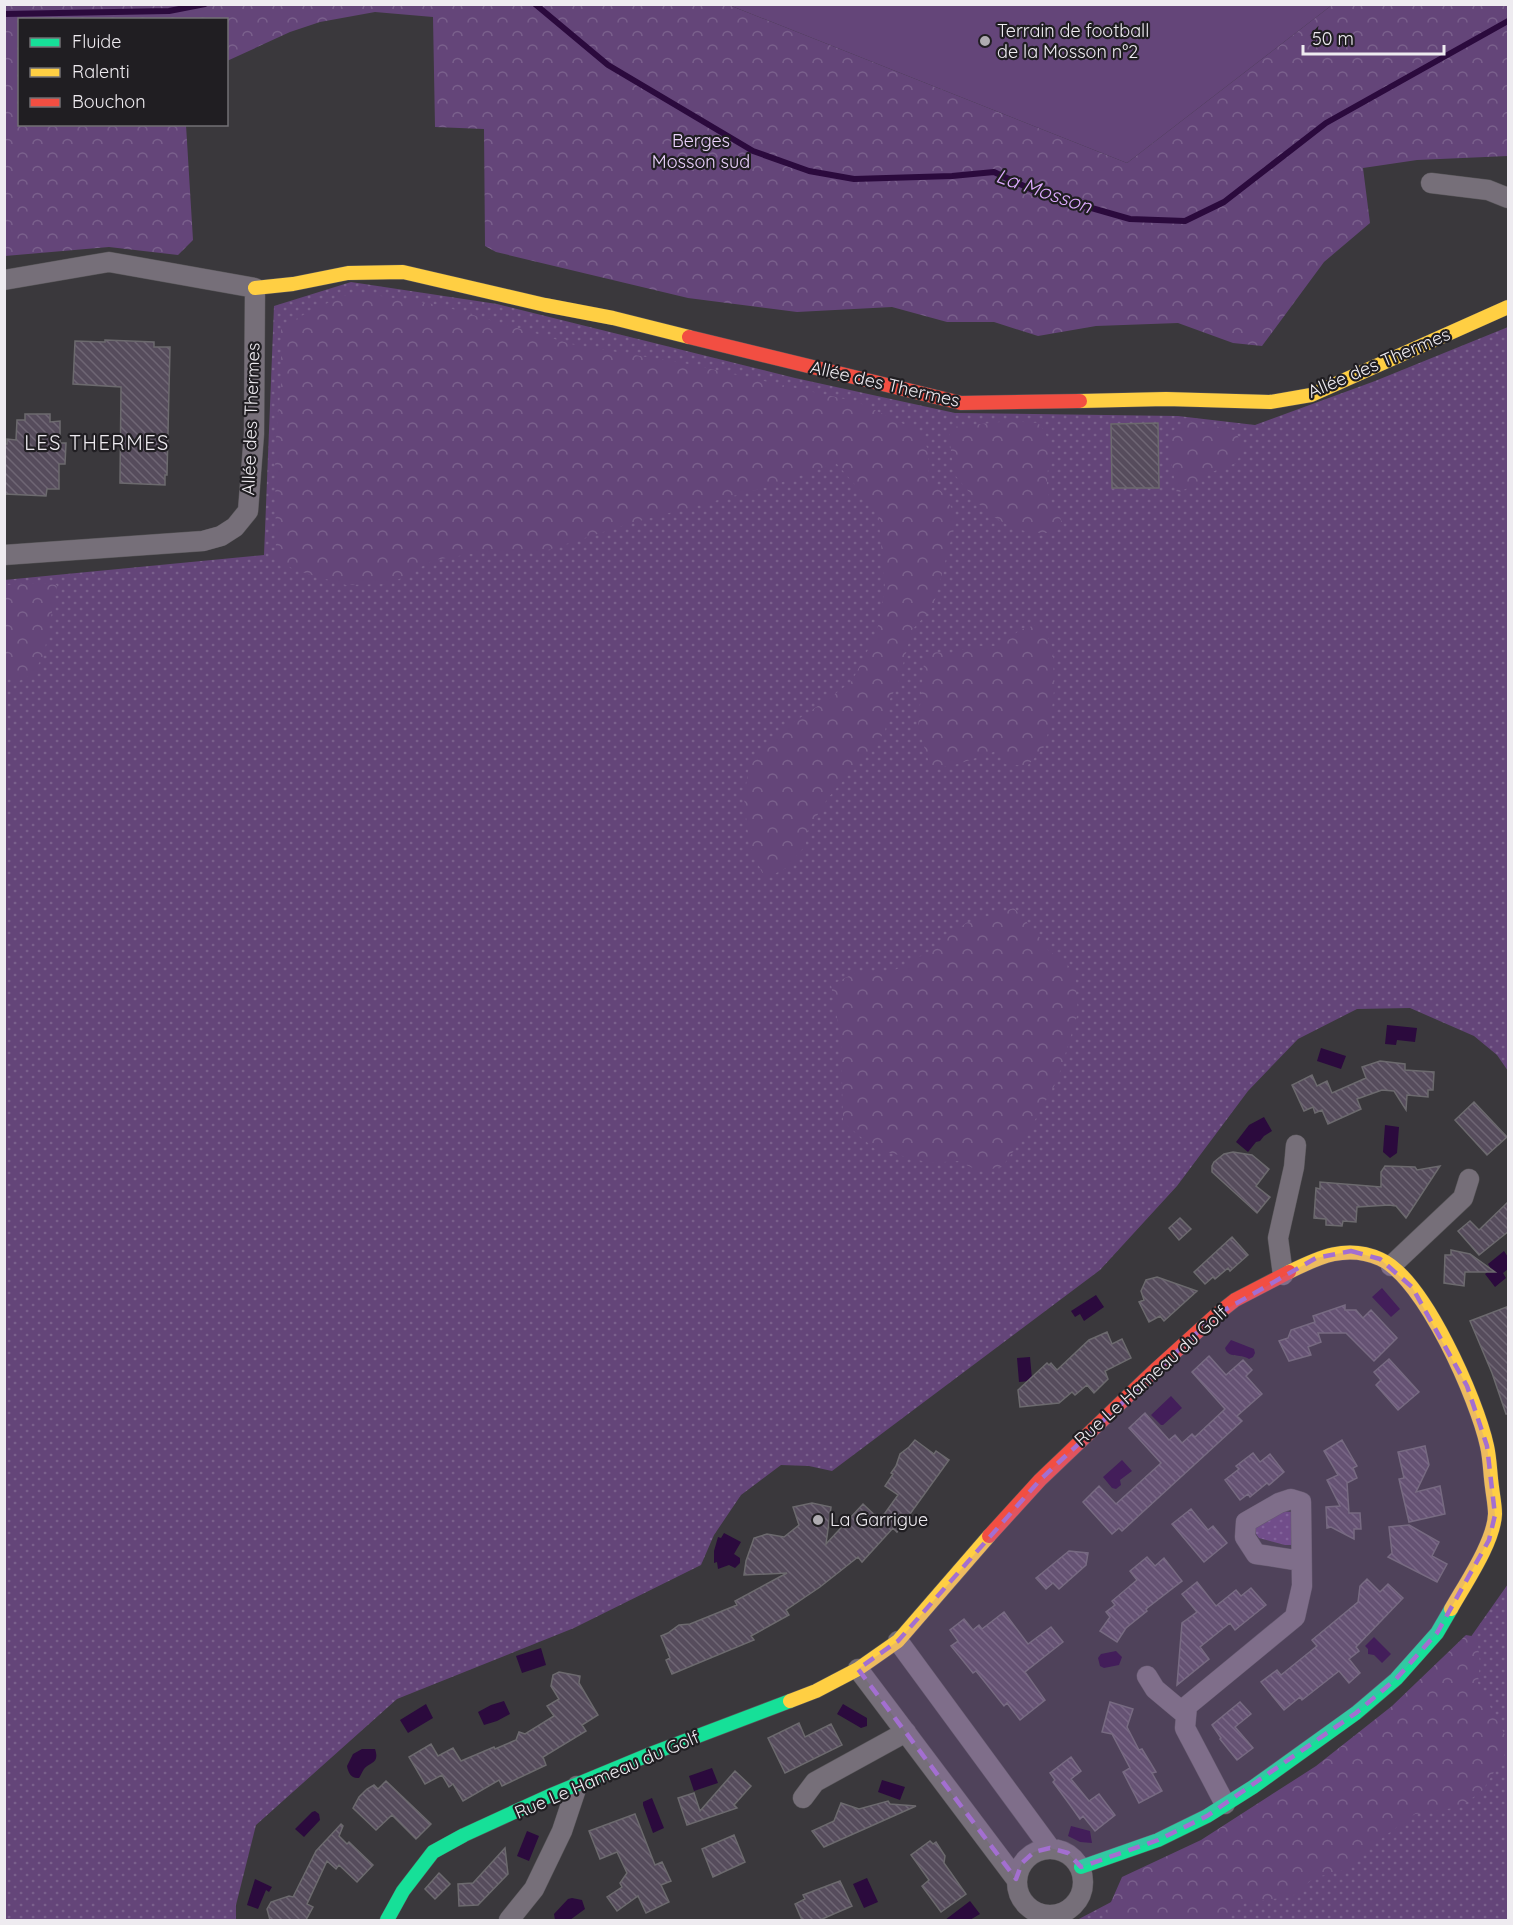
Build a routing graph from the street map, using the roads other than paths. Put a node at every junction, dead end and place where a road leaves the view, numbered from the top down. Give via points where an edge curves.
1 (1431, 183) dead end
2 (1509, 198) edge
3 (4, 280) edge
4 (255, 288) junction
5 (1509, 307) edge
6 (4, 555) edge
7 (1296, 1145) dead end
8 (1468, 1179) dead end
9 (1391, 1266) junction
10 (1283, 1275) junction
11 (1301, 1561) dead end
12 (898, 1641) junction
13 (858, 1669) junction
14 (1147, 1676) dead end
15 (1186, 1715) junction
16 (906, 1732) junction
17 (577, 1786) junction
18 (803, 1798) dead end
19 (1225, 1804) junction
20 (1050, 1848) junction
21 (1081, 1867) junction
22 (1016, 1879) junction
23 (1025, 1915) edge
24 (1074, 1915) edge
25 (387, 1920) edge
26 (508, 1920) edge

1 - 2 street via 1488,190
3 - 4 street, Allée des Thermes via 109,262
4 - 5 street, Allée des Thermes via 348,273 403,272 613,318 961,403 1166,399 1270,402 1321,390
4 - 6 street, Allée des Thermes via 254,434 248,511 236,527 203,541
7 - 10 street via 1278,1238
8 - 9 street via 1463,1198
9 - 10 street, Rue Le Hameau du Golf via 1380,1258 1351,1251 1316,1258
9 - 19 street, Rue Le Hameau du Golf via 1413,1287 1467,1386 1487,1446 1495,1515 1489,1540 1437,1633 1396,1679 1356,1713
10 - 12 street, Rue Le Hameau du Golf via 1235,1300 1216,1315 1085,1435 1003,1519
11 - 15 street via 1302,1586 1295,1617 1187,1706
12 - 13 street, Rue Le Hameau du Golf
12 - 20 street
13 - 16 street
13 - 17 street, Rue Le Hameau du Golf via 816,1691
14 - 15 street via 1155,1689
15 - 19 street via 1185,1728
16 - 18 street via 815,1782
16 - 22 street
17 - 25 street, Rue Le Hameau du Golf via 434,1852 403,1891
17 - 26 street via 562,1831 534,1889
19 - 21 street, Rue Le Hameau du Golf via 1158,1840
20 - 21 street via 1068,1853
20 - 22 street via 1034,1852 1022,1863
21 - 24 street via 1084,1882
22 - 23 street
23 - 24 street

